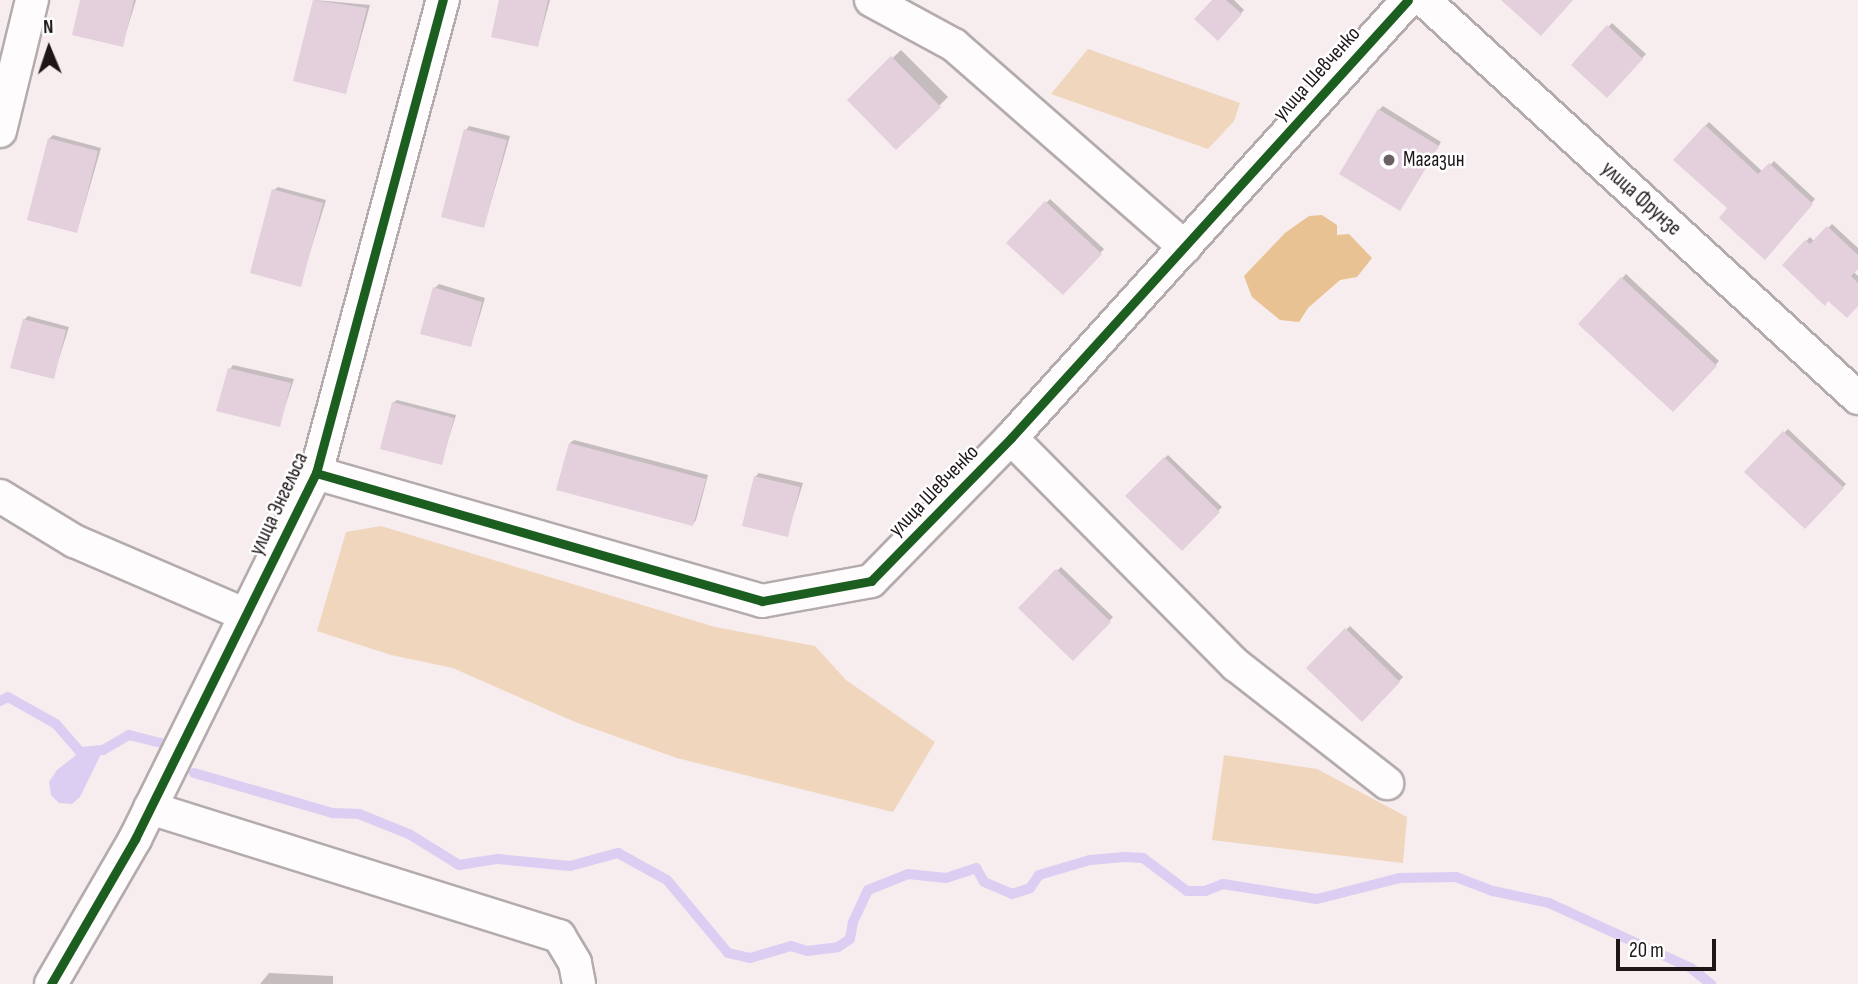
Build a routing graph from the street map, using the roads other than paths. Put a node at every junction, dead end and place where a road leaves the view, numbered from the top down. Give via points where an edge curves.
1 (32, 0) edge
2 (443, 0) edge
3 (871, 0) edge
4 (1408, 0) edge
5 (1424, 0) edge
6 (0, 131) edge
7 (1185, 247) junction
8 (1858, 398) edge
9 (1011, 438) junction
10 (316, 473) junction
11 (0, 496) edge
12 (246, 615) junction
13 (1387, 783) dead end
14 (150, 808) junction
15 (51, 984) edge
16 (579, 984) edge

1 - 6 street
2 - 10 street, улица Энгельса
3 - 7 street via 954,46
4 - 7 street, улица Шевченко
5 - 8 street, улица Фрунзе
7 - 9 street, улица Шевченко
9 - 10 street, улица Шевченко via 871,581 762,601
9 - 13 street via 1236,665 1298,718
10 - 12 street, улица Энгельса
11 - 12 street via 74,541
12 - 14 street, улица Энгельса
14 - 15 street, улица Энгельса
14 - 16 street via 559,936 575,963

